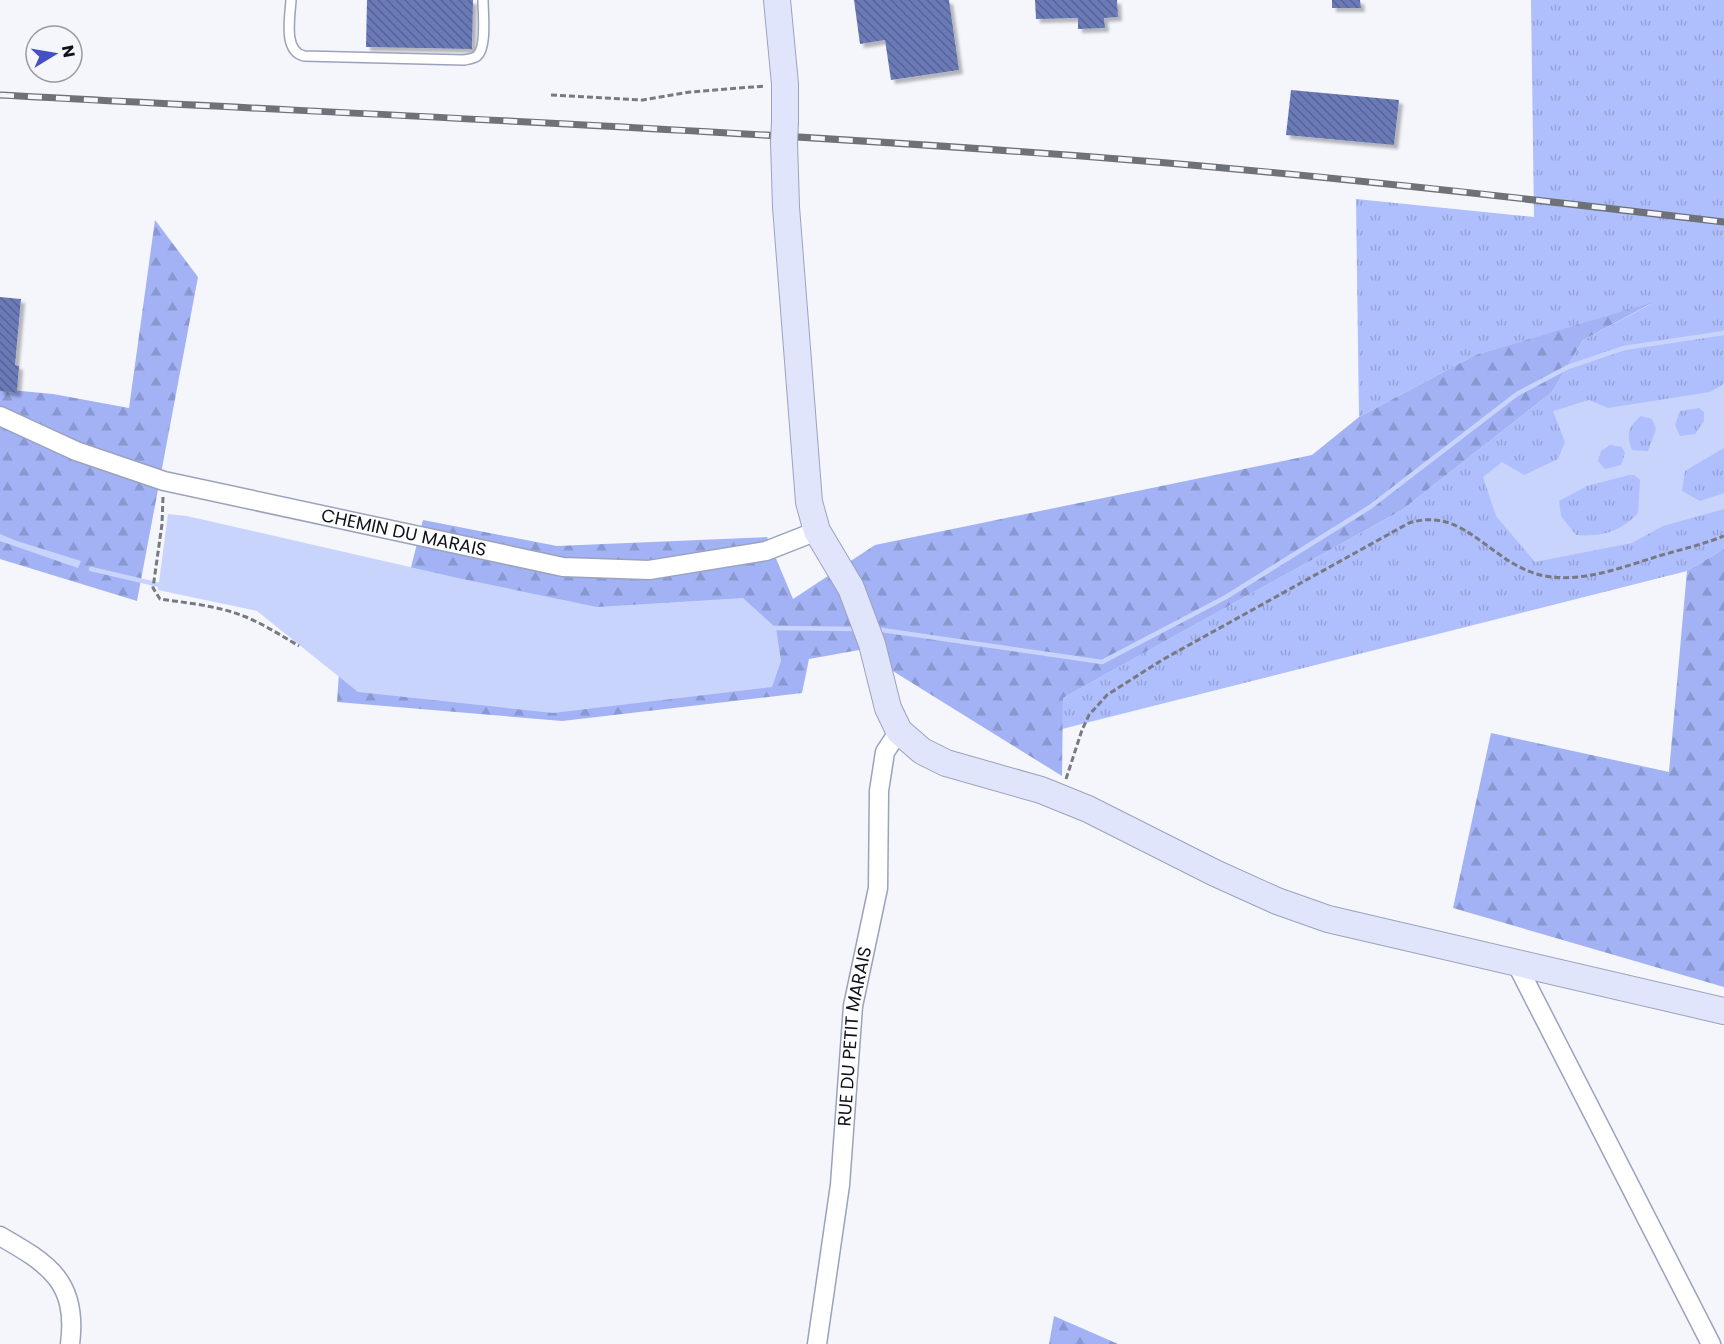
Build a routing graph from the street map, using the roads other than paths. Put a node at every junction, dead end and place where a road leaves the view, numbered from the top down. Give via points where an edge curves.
1 (291, 0) edge
2 (483, 0) edge
3 (777, 0) edge
4 (0, 416) edge
5 (817, 531) junction
6 (899, 731) junction
7 (1516, 963) junction
8 (1724, 1011) edge
9 (0, 1236) edge
10 (70, 1344) edge
11 (817, 1344) edge
12 (1711, 1344) edge

1 - 2 lane via 290,40 297,54 464,60 480,54 483,46
3 - 5 street via 784,84 786,207 809,502
4 - 5 street, CHEMIN DU MARAIS via 76,451 164,480 563,567 649,570 766,551
5 - 6 street via 851,588 872,644 888,708
6 - 7 street via 921,751 946,763 1041,790 1088,809 1277,901 1328,919
6 - 11 street, RUE DU PETIT MARAIS via 885,752 879,791 878,888 853,1006 840,1185
7 - 8 street
7 - 12 street
9 - 10 street via 41,1260 58,1277 69,1298

